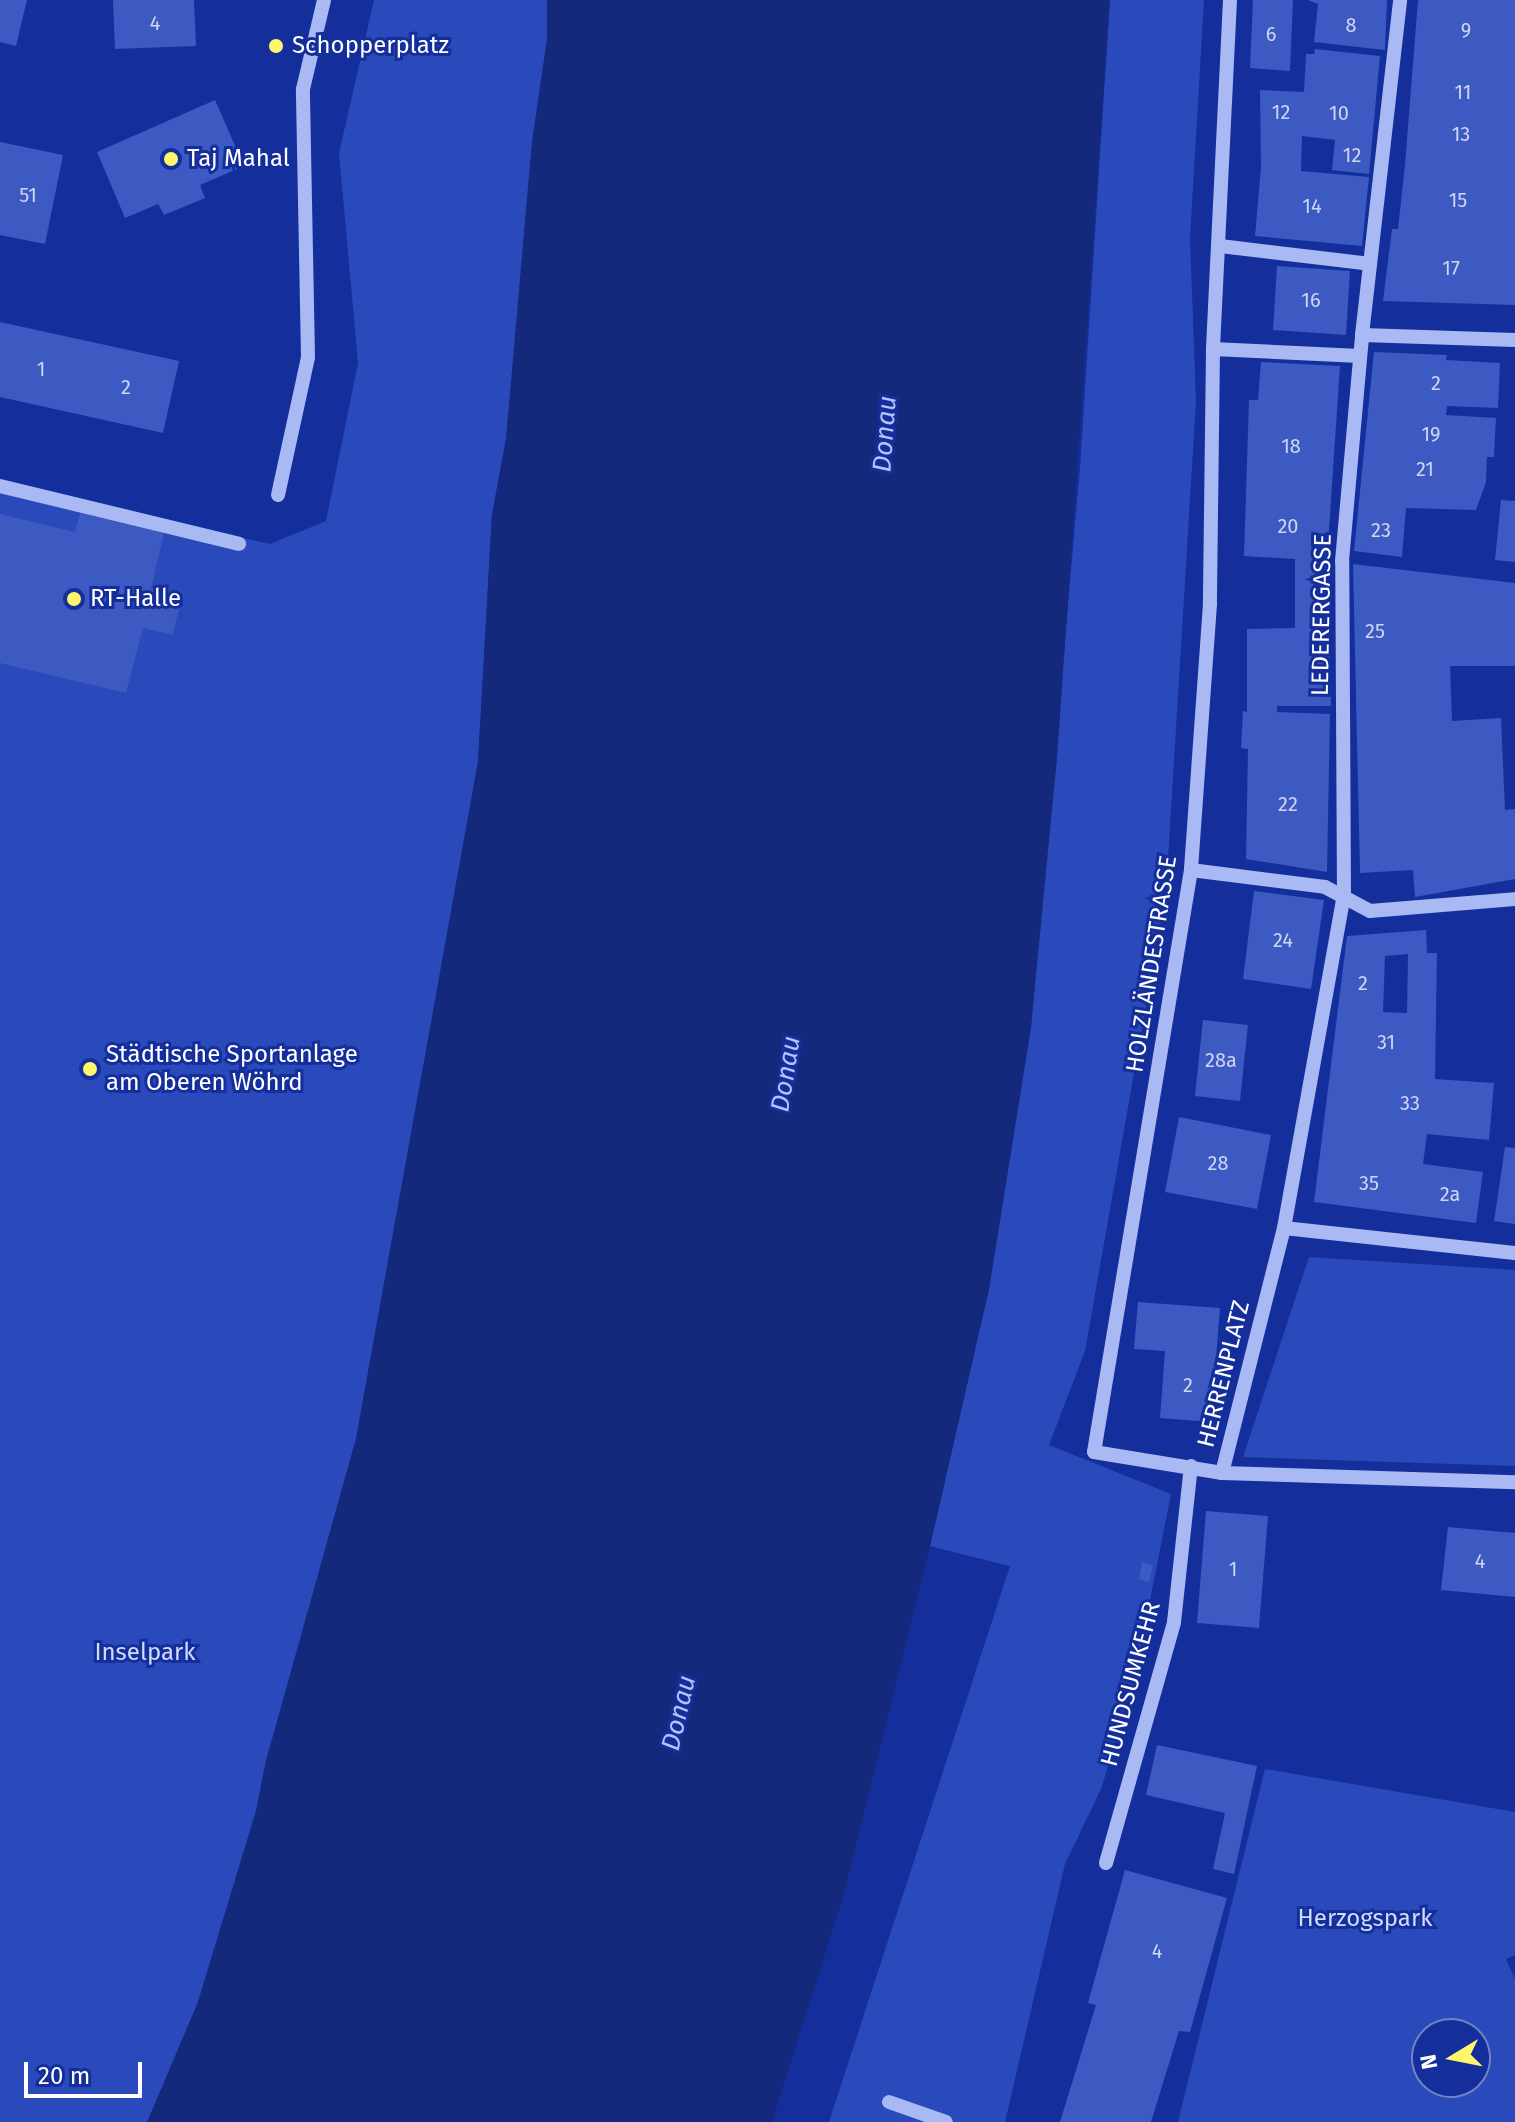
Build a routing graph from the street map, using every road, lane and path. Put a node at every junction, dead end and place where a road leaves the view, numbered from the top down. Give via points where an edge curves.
1 (324, 0) edge
2 (1230, 0) edge
3 (1400, 0) edge
4 (1220, 246) junction
5 (1370, 264) junction
6 (1362, 335) junction
7 (1515, 340) edge
8 (1213, 349) junction
9 (1360, 356) junction
10 (0, 486) edge
11 (278, 495) dead end
12 (239, 544) dead end
13 (1191, 870) junction
14 (1344, 896) junction
15 (1515, 899) edge
16 (1284, 1228) junction
17 (1515, 1253) edge
18 (1191, 1466) junction
19 (1222, 1473) junction
20 (1515, 1482) edge
21 (1106, 1863) dead end
22 (889, 2102) dead end
23 (946, 2122) edge

1 - 11 street via 303,89 308,357
2 - 4 street, HOLZLÄNDESTRASSE
3 - 5 street, LEDERERGASSE
4 - 5 street
4 - 8 street, HOLZLÄNDESTRASSE
5 - 6 street, LEDERERGASSE
6 - 7 street
6 - 9 street, LEDERERGASSE
8 - 9 street
8 - 13 street, HOLZLÄNDESTRASSE via 1210,604
9 - 14 street, LEDERERGASSE via 1342,561
10 - 12 street
13 - 14 street via 1325,887
13 - 18 street, HOLZLÄNDESTRASSE via 1094,1452
14 - 15 street via 1370,911
14 - 16 street, LEDERERGASSE
16 - 17 street
16 - 19 street, HERRENPLATZ
18 - 19 street, HOLZLÄNDESTRASSE
18 - 21 street, HUNDSUMKEHR via 1174,1622
19 - 20 street, HERRENPLATZ
22 - 23 street

